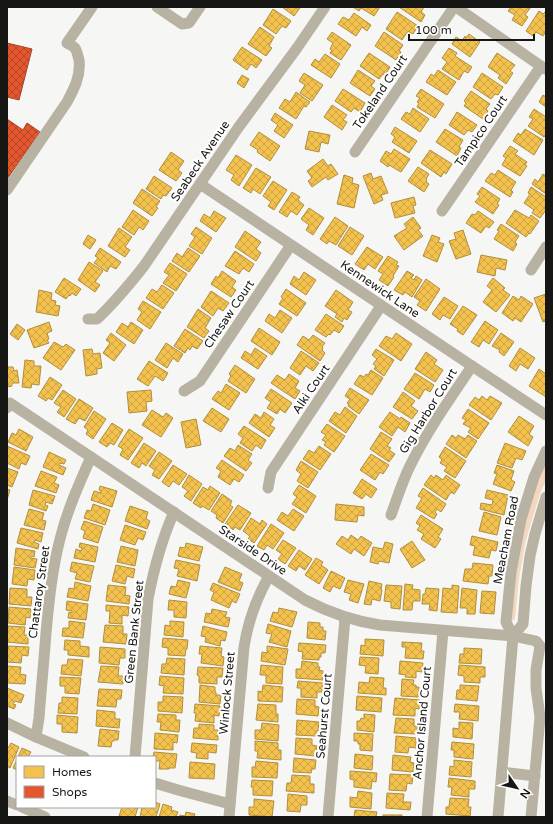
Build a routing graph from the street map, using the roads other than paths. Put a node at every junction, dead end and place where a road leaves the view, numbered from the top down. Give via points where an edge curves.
1 (92, 7) edge
2 (157, 7) edge
3 (200, 7) edge
4 (325, 7) edge
5 (455, 7) edge
6 (543, 68) edge
7 (355, 152) dead end
8 (200, 184) junction
9 (7, 190) edge
10 (442, 211) dead end
11 (291, 245) junction
12 (546, 247) edge
13 (531, 270) dead end
14 (381, 306) junction
15 (88, 319) dead end
16 (472, 366) junction
17 (184, 391) dead end
18 (9, 406) edge
19 (546, 415) edge
20 (546, 452) edge
21 (91, 457) junction
22 (268, 488) dead end
23 (546, 496) edge
24 (174, 512) junction
25 (391, 515) dead end
26 (541, 527) edge
27 (269, 576) junction
28 (345, 618) junction
29 (443, 631) junction
30 (513, 636) junction
31 (7, 723) edge
32 (36, 737) junction
33 (82, 756) edge
34 (135, 756) edge
35 (502, 772) junction
36 (535, 776) junction
37 (156, 782) edge
38 (230, 804) junction
39 (24, 808) edge
40 (45, 817) edge
41 (229, 817) edge
42 (328, 817) edge
43 (427, 817) edge
44 (498, 817) edge
45 (531, 817) edge

1 - 9 street via 67,42 78,55 78,77 73,89
2 - 3 street via 182,24 189,23
4 - 8 street, Seabeck Avenue
5 - 6 street
5 - 7 street, Tokeland Court
6 - 10 street, Tampico Court
8 - 11 street, Kennewick Lane
8 - 15 street, Seabeck Avenue via 128,287 97,319
11 - 14 street, Kennewick Lane
11 - 17 street, Chesaw Court via 200,381
12 - 13 street
14 - 16 street, Kennewick Lane
14 - 22 street, Alki Court via 271,472
16 - 19 street, Kennewick Lane
16 - 25 street, Gig Harbor Court via 422,443 409,467
18 - 21 street, Starside Drive
20 - 30 street, Meacham Road via 534,477 524,508 511,572 506,622
21 - 24 street, Starside Drive
21 - 32 street, Chattaroy Street via 67,513 54,565
23 - 26 street, Meacham Road
24 - 27 street, Starside Drive
24 - 34 street, Green Bank Street via 159,550 148,599
26 - 30 street, Meacham Road via 530,556 523,624
27 - 28 street, Starside Drive via 305,600
27 - 38 street, Winlock Street via 259,593 246,631
28 - 29 street, Starside Drive via 364,623
28 - 42 street, Seahurst Court
29 - 30 street, Starside Drive
29 - 43 street, Anchor Island Court
30 - 35 street, Meacham Road
30 - 36 street, Starside Drive via 536,641 540,646 536,670 540,717
31 - 32 street
32 - 33 street
35 - 36 street
35 - 44 street, Meacham Road
36 - 45 street, Starside Drive
37 - 38 street
38 - 41 street, Winlock Street
39 - 40 street

